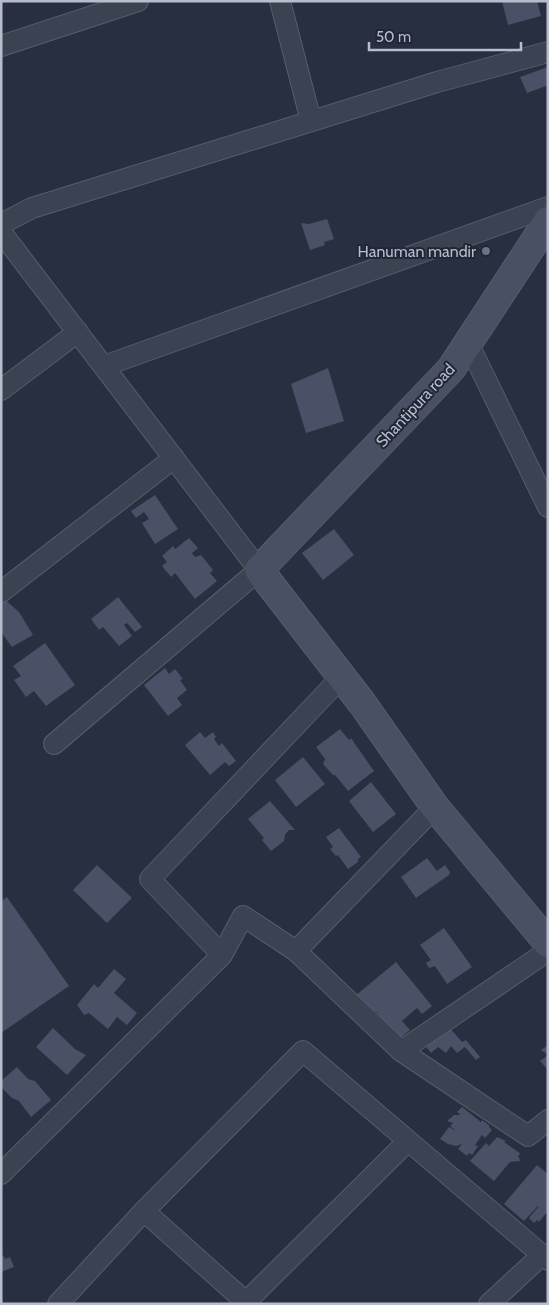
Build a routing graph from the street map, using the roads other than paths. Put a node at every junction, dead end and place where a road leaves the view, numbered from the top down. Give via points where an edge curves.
1 (138, 1) edge
2 (280, 1) edge
3 (1, 46) edge
4 (548, 52) edge
5 (311, 121) junction
6 (548, 208) edge
7 (548, 221) edge
8 (1, 224) edge
9 (1, 232) edge
10 (78, 332) junction
11 (468, 343) junction
12 (104, 366) junction
13 (1, 390) edge
14 (174, 458) junction
15 (548, 507) edge
16 (259, 570) junction
17 (1, 592) edge
18 (333, 686) dead end
19 (54, 744) dead end
20 (436, 807) junction
21 (545, 936) edge
22 (296, 951) junction
23 (222, 954) junction
24 (401, 1051) junction
25 (548, 1120) edge
26 (408, 1140) junction
27 (1, 1174) edge
28 (144, 1211) junction
29 (545, 1257) edge
30 (247, 1303) edge
31 (58, 1304) edge
32 (489, 1304) edge

1 - 3 street
2 - 5 street
4 - 5 street
5 - 8 street via 32,208
6 - 12 street
7 - 11 street, Shantipura road
9 - 10 street
10 - 12 street
10 - 13 street
11 - 15 street
11 - 16 street, Shantipura road via 451,369
12 - 14 street
14 - 16 street
14 - 17 street
16 - 19 street
16 - 20 street via 362,703
18 - 23 street via 150,879
20 - 21 street
20 - 22 street
21 - 24 street
22 - 23 street via 243,916
22 - 24 street
23 - 27 street
24 - 25 street via 528,1136
26 - 28 street via 303,1051
26 - 29 street
26 - 30 street
28 - 30 street
28 - 31 street
29 - 32 street

